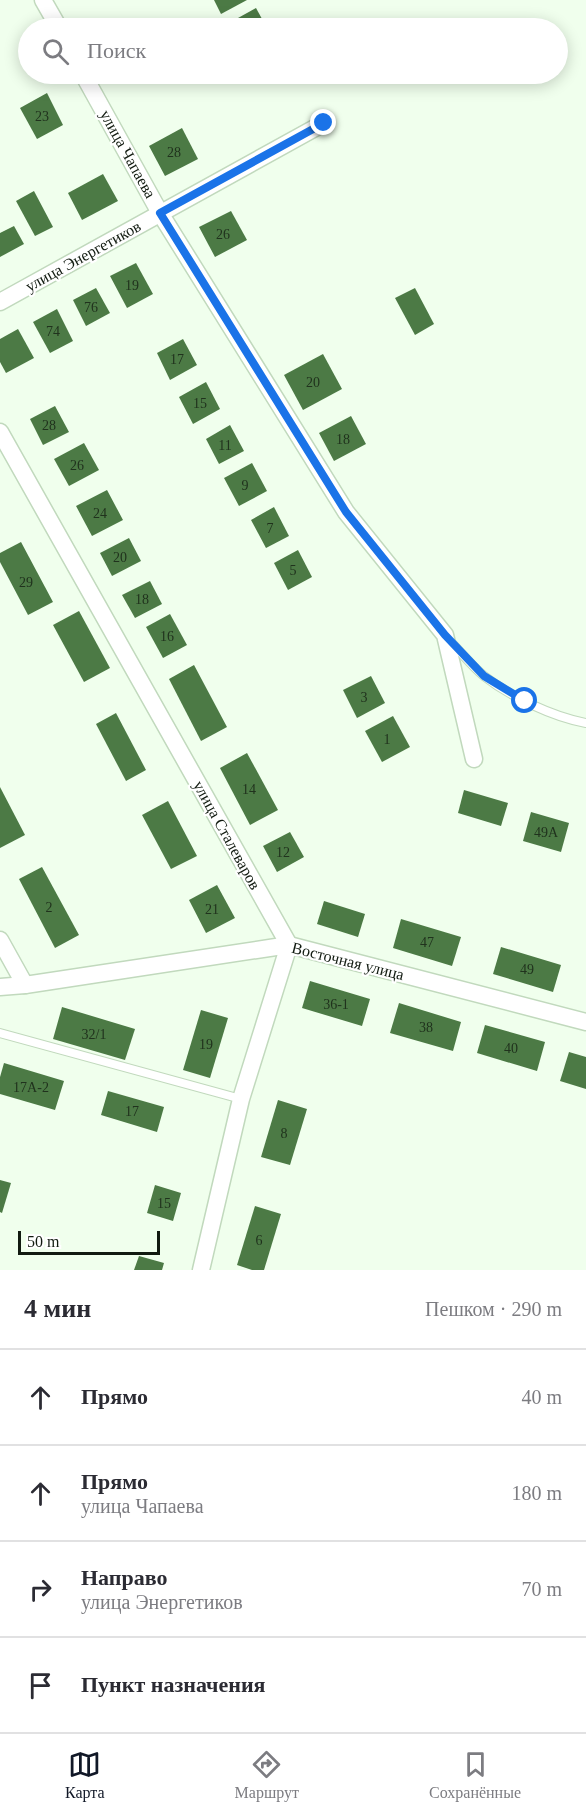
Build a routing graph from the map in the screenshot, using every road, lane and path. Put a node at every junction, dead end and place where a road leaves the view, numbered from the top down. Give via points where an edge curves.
1 (43, 0) edge
2 (53, 18) edge
3 (89, 84) edge
4 (324, 123) dead end
5 (160, 213) junction
6 (0, 302) edge
7 (0, 432) edge
8 (445, 635) junction
9 (586, 723) edge
10 (474, 759) dead end
11 (0, 940) edge
12 (289, 945) junction
13 (25, 985) junction
14 (0, 987) edge
15 (586, 1022) edge
16 (0, 1033) edge
17 (241, 1099) junction
18 (201, 1270) edge

1 - 2 street
3 - 5 street, улица Чапаева
4 - 5 street, улица Энергетиков
5 - 6 street, улица Энергетиков
5 - 8 street, улица Чапаева via 346,512
7 - 12 street, улица Сталеваров
8 - 9 lane via 484,676 525,701
8 - 10 street, улица Чапаева
11 - 13 street
12 - 13 street, Восточная улица
12 - 15 street, Восточная улица
12 - 17 street
13 - 14 street, Восточная улица
16 - 17 lane
17 - 18 street

